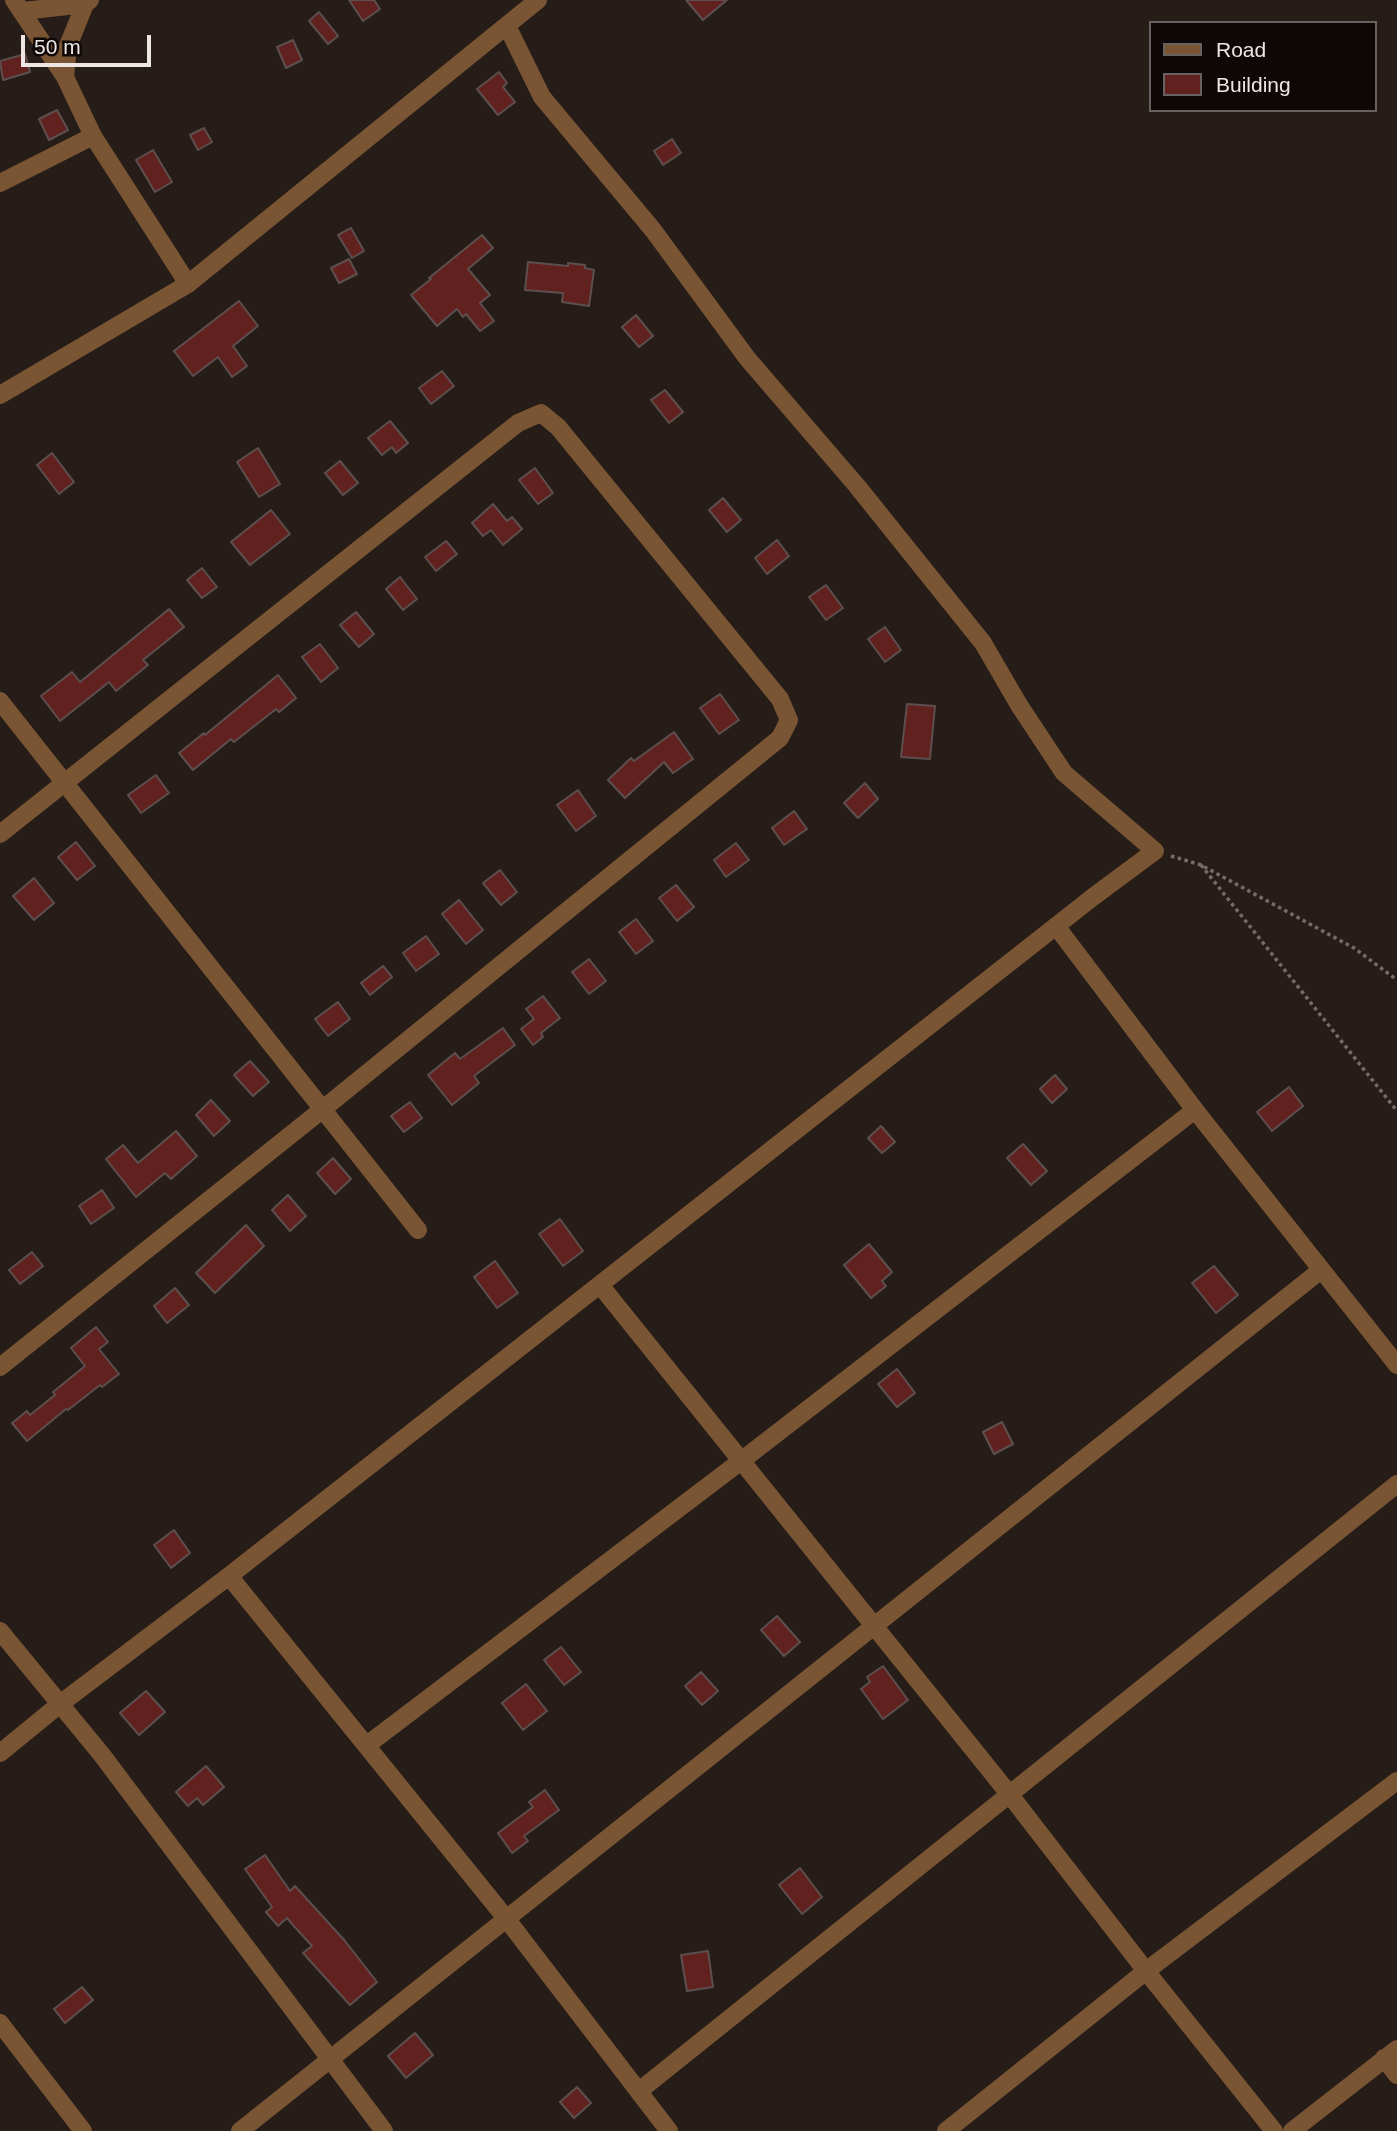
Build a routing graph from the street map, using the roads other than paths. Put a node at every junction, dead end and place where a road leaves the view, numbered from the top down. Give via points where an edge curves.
1 (538, 0) edge
2 (87, 2) edge
3 (19, 6) edge
4 (507, 26) junction
5 (65, 77) junction
6 (93, 136) junction
7 (0, 183) edge
8 (188, 284) junction
9 (0, 395) edge
10 (0, 701) edge
11 (63, 783) junction
12 (0, 834) edge
13 (1056, 926) junction
14 (323, 1109) junction
15 (1195, 1110) junction
16 (418, 1230) dead end
17 (1321, 1270) junction
18 (600, 1285) junction
19 (1397, 1365) edge
20 (0, 1367) edge
21 (741, 1461) junction
22 (1397, 1484) edge
23 (229, 1576) junction
24 (874, 1628) junction
25 (0, 1631) edge
26 (60, 1704) junction
27 (367, 1745) junction
28 (0, 1753) edge
29 (1397, 1781) edge
30 (1010, 1795) junction
31 (505, 1917) junction
32 (1146, 1971) junction
33 (2, 2029) edge
34 (1391, 2053) edge
35 (330, 2061) junction
36 (1397, 2075) edge
37 (639, 2091) junction
38 (83, 2131) edge
39 (240, 2131) edge
40 (384, 2131) edge
41 (670, 2131) edge
42 (946, 2131) edge
43 (1274, 2131) edge
44 (1292, 2131) edge

1 - 4 street
2 - 3 street
2 - 5 street via 68,46
3 - 5 street
4 - 8 street
4 - 13 street via 542,97 653,230 747,358 983,643 1064,773 1155,851
5 - 6 street
6 - 7 street
6 - 8 street
8 - 9 street
10 - 11 street
11 - 12 street
11 - 14 street
11 - 14 street via 518,423 541,413 558,427 780,699 789,720 780,738
13 - 15 street
13 - 18 street
14 - 16 street
14 - 20 street
15 - 17 street
15 - 21 street
17 - 19 street
17 - 24 street
18 - 21 street
18 - 23 street
21 - 24 street
21 - 27 street
22 - 30 street
23 - 26 street
23 - 27 street
24 - 30 street
24 - 31 street
25 - 26 street
26 - 28 street
26 - 35 street
27 - 31 street
29 - 32 street
30 - 32 street
30 - 37 street
31 - 35 street
31 - 37 street
32 - 42 street
32 - 43 street
33 - 38 street
34 - 36 street
34 - 44 street
35 - 39 street
35 - 40 street
37 - 41 street

